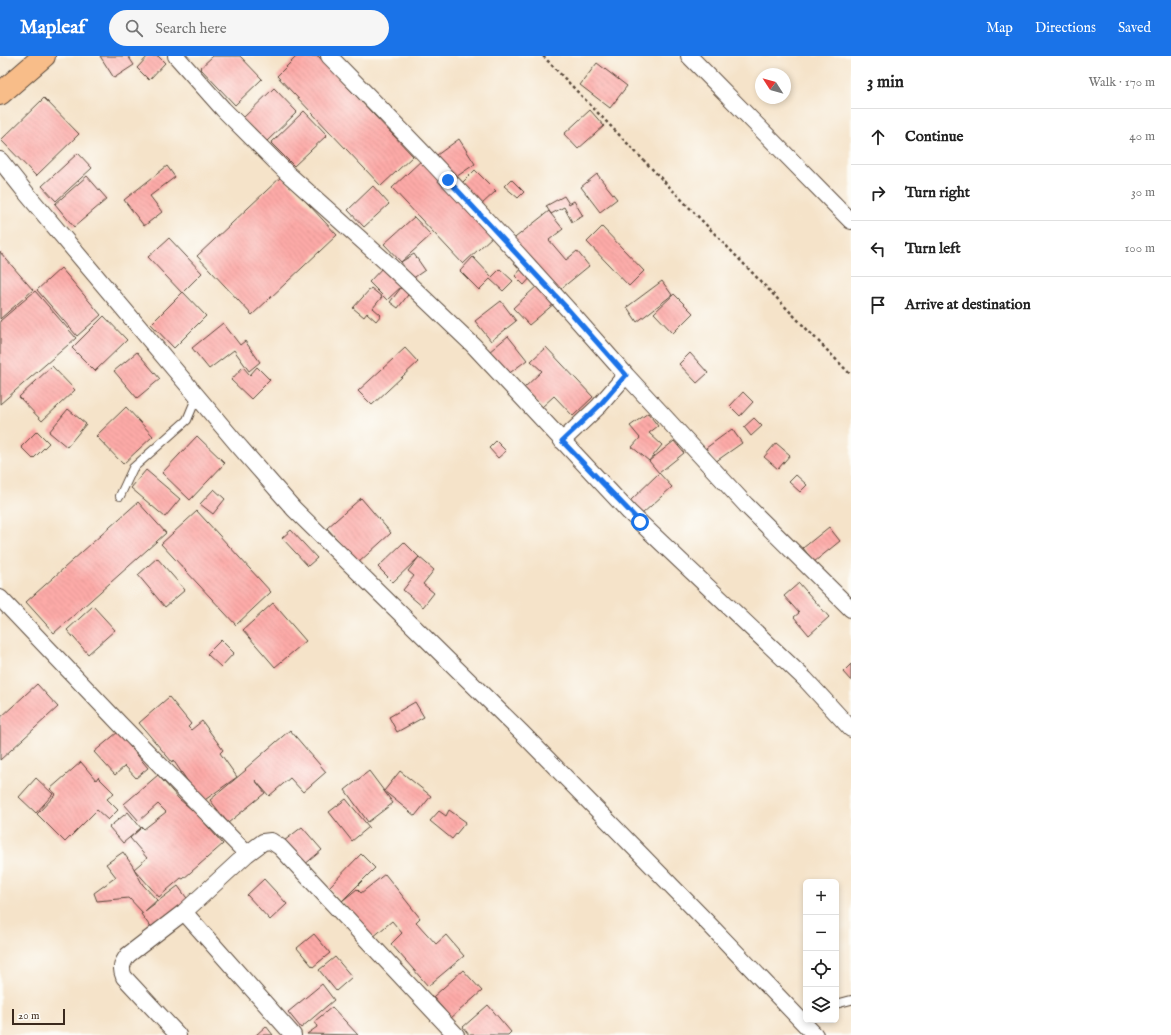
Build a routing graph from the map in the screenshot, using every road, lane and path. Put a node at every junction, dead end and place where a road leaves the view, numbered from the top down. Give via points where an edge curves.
1 (44, 56) edge
2 (176, 56) edge
3 (329, 56) edge
4 (543, 56) edge
5 (689, 56) edge
6 (0, 94) edge
7 (0, 160) edge
8 (851, 221) edge
9 (626, 375) junction
10 (851, 375) edge
11 (198, 395) junction
12 (562, 441) junction
13 (120, 496) dead end
14 (0, 598) edge
15 (851, 609) edge
16 (851, 729) edge
17 (247, 854) junction
18 (184, 912) junction
19 (851, 1000) edge
20 (839, 1003) edge
21 (801, 1015) edge
22 (178, 1035) edge
23 (293, 1035) edge
24 (456, 1035) edge
25 (815, 1035) edge

1 - 6 highway
2 - 12 street via 223,109 288,174 473,345
3 - 9 street via 565,306
4 - 10 path
5 - 8 street
7 - 11 street
9 - 12 street via 599,406
9 - 15 street via 746,505
11 - 13 lane via 187,420 133,468
11 - 21 street via 294,509 522,733
12 - 16 street via 628,512 805,678
14 - 17 street
17 - 18 street
17 - 24 street via 263,842 271,841 280,847
18 - 22 street via 128,955 121,966 124,977
18 - 23 street
19 - 20 lane
21 - 25 street

